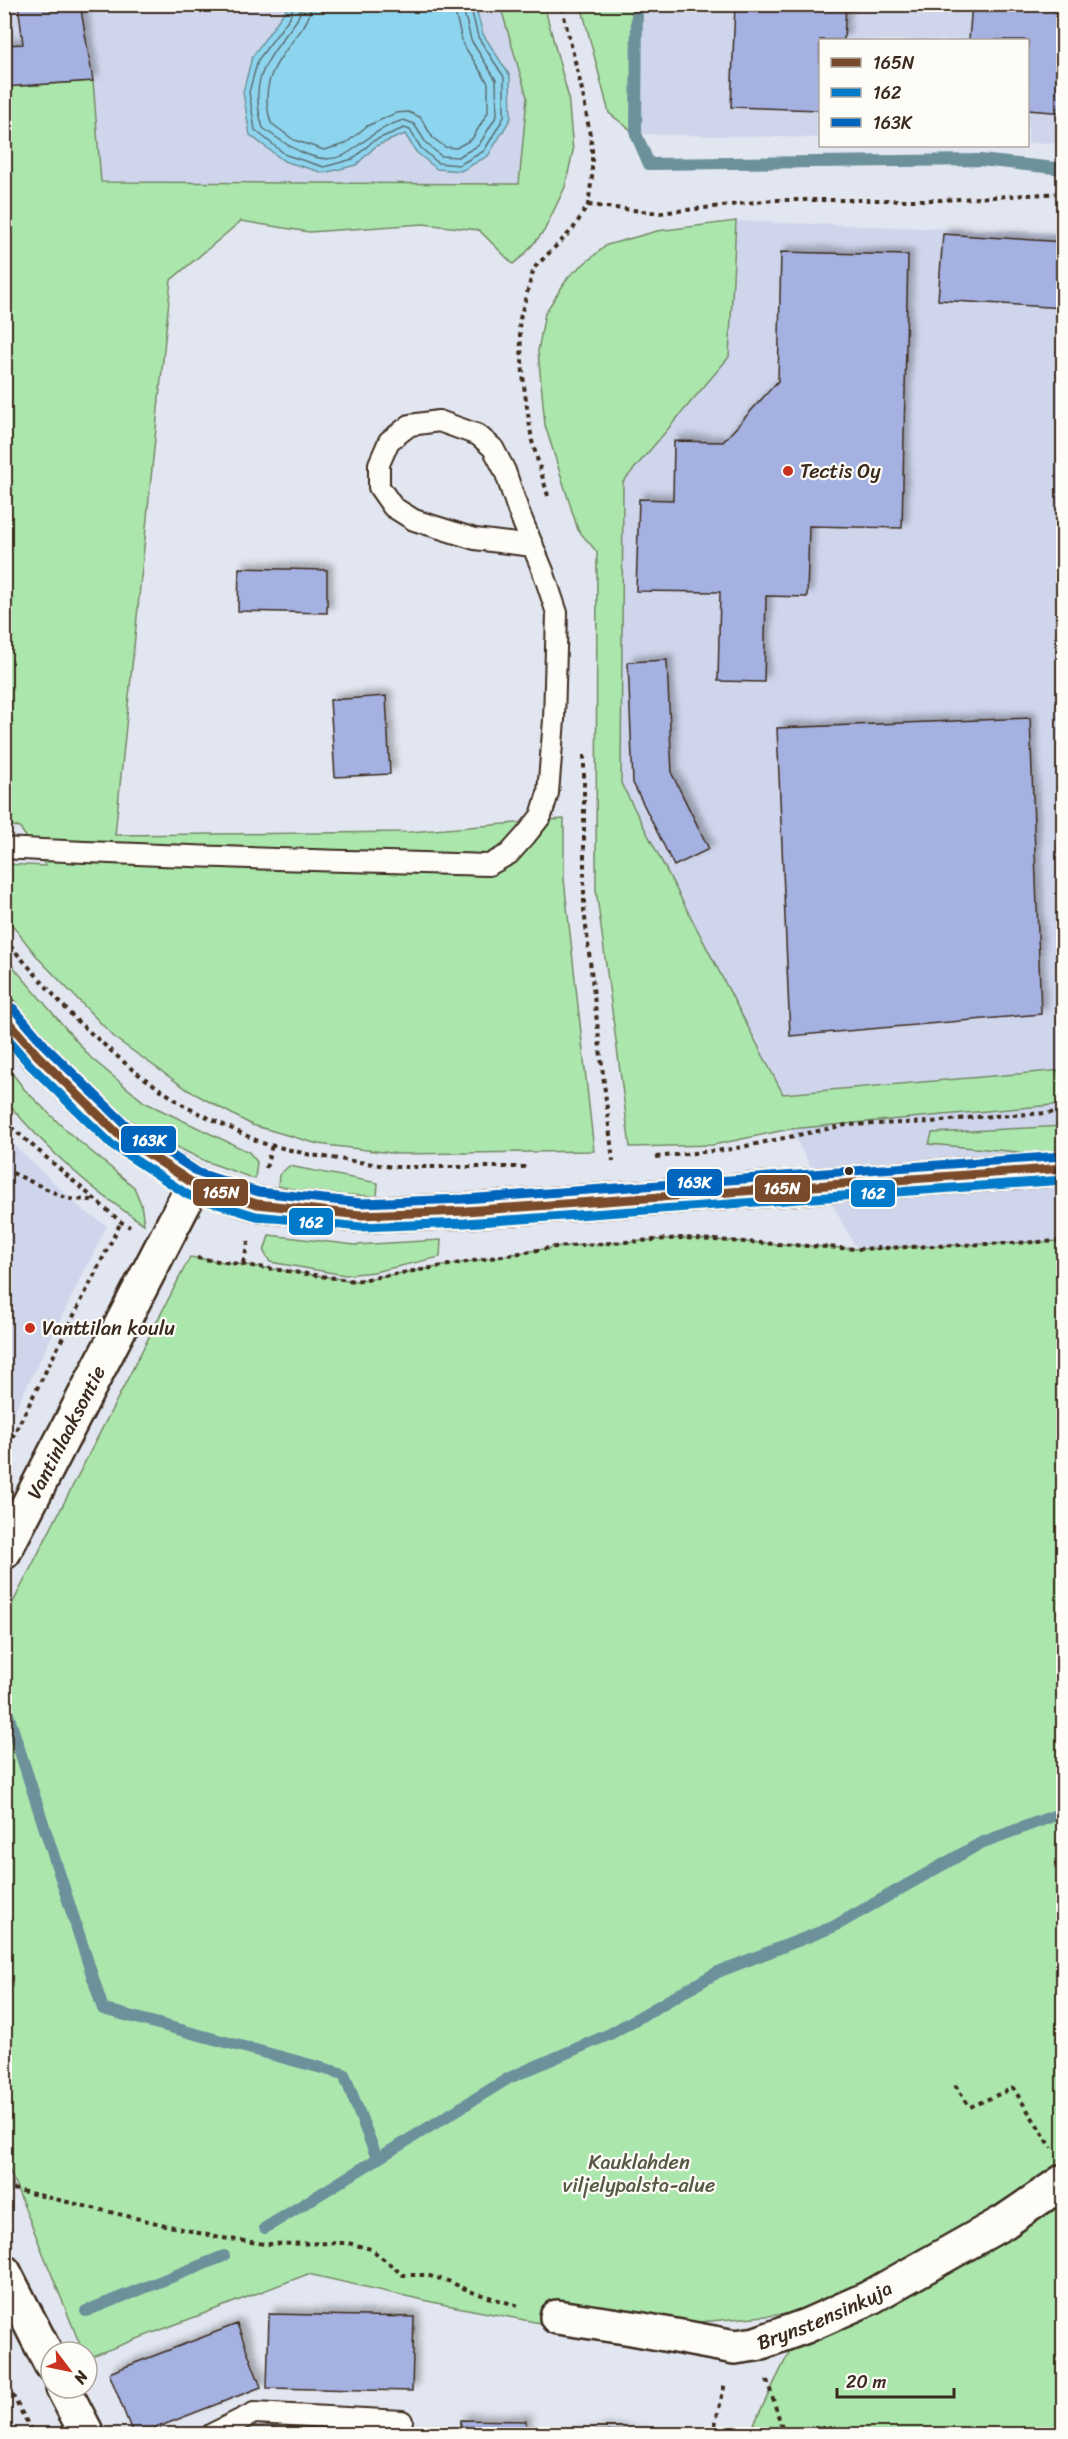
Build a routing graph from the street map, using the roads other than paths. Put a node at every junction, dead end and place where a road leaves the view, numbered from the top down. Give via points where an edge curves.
1 (533, 546) junction
2 (4, 848) edge
3 (4, 1016) edge
4 (1064, 1167) edge
5 (194, 1184) junction
6 (9, 1531) edge
7 (1060, 2168) edge
8 (4, 2272) edge
9 (557, 2317) road end
10 (39, 2341) edge
11 (69, 2400) edge
12 (402, 2421) dead end
13 (335, 2426) edge
14 (87, 2434) edge
15 (212, 2434) edge

1 - 1 lane via 505,471 493,448 478,435 439,421 410,425 389,441 379,464 379,487 393,507 414,520 476,539
1 - 2 lane via 557,613 554,720 549,782 541,816 509,855 489,865
3 - 5 street via 38,1056 118,1134
4 - 5 street via 465,1211 361,1215 257,1204
5 - 6 street, Vantinlaaksontie
7 - 9 street, Brynstensinkuja via 1004,2222 897,2283 806,2326 746,2346
8 - 10 street
11 - 14 street
12 - 13 lane
13 - 15 lane via 254,2413

